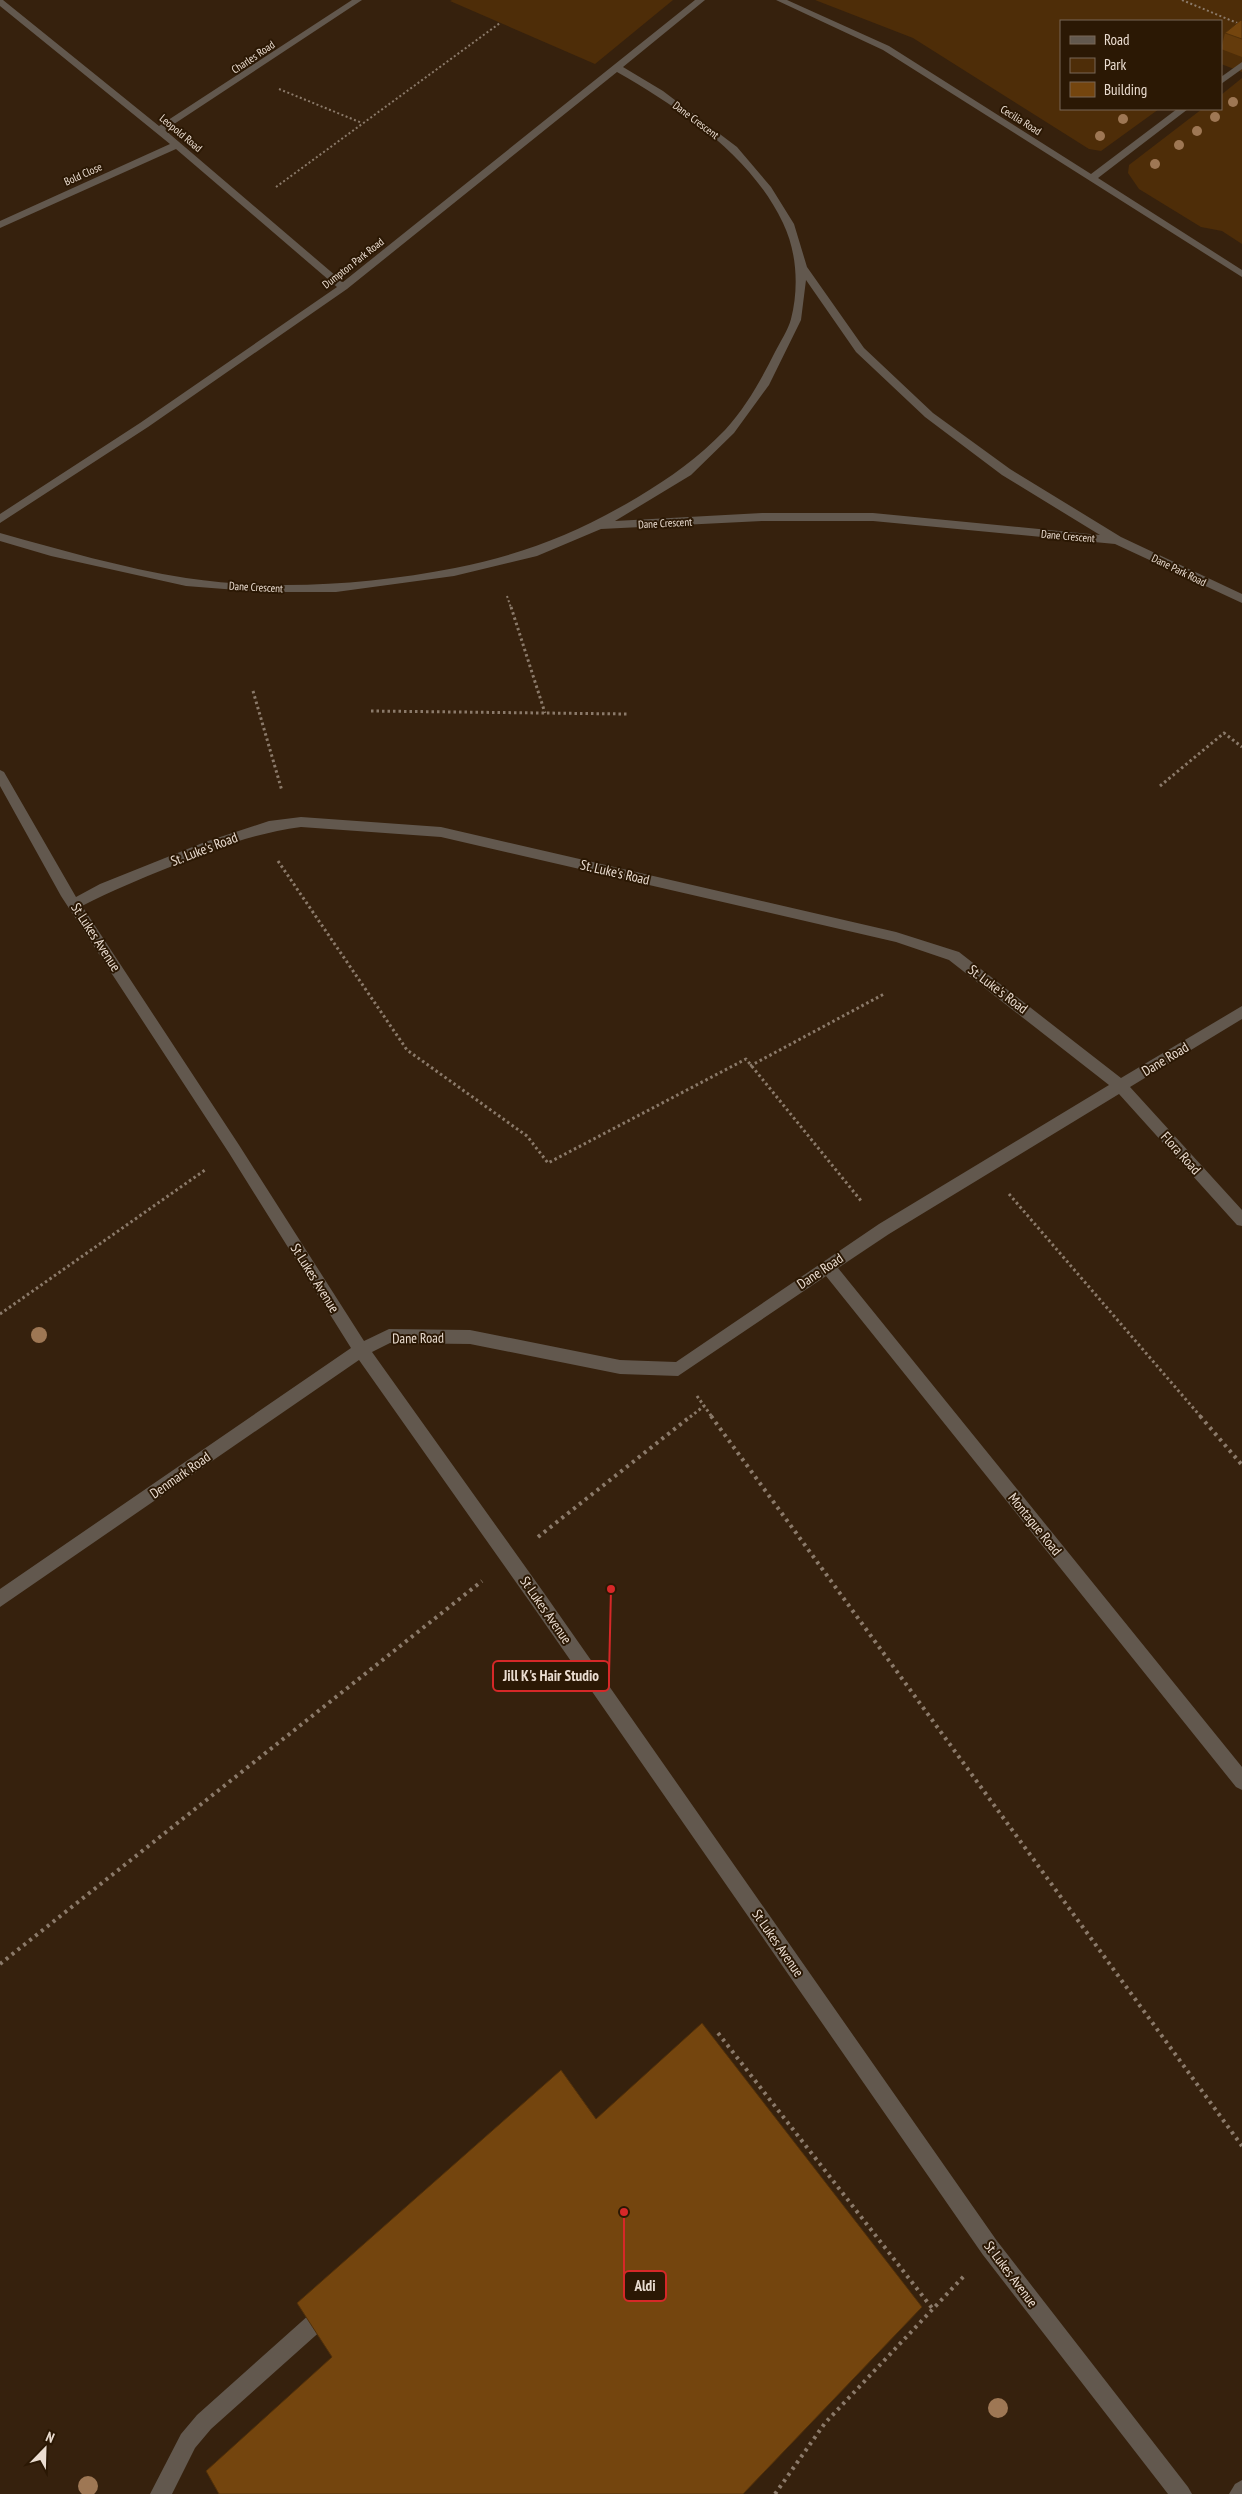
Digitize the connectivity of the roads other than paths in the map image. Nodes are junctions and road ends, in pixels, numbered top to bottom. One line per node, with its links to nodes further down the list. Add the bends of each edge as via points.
1 (358, 0): 9 (street, Charles Road)
2 (701, 0): 6 (street, Dumpton Park Road)
3 (780, 0): 11 (street, Cecilia Road, via 886,48)
4 (0, 2): 9 (street, Leopold Road)
5 (1242, 64): 7 (street)
6 (616, 67): 13 (street, Dane Crescent, via 660,93 734,149 766,186 789,224); 15 (street, Dumpton Park Road)
7 (1222, 79)
8 (1182, 110): 11 (street)
9 (159, 130): 10 (street, Leopold Road)
10 (177, 145): 12 (street, Bold Close); 15 (street, Leopold Road)
11 (1091, 179): 14 (street, Cecilia Road)
12 (0, 225)
13 (802, 267): 17 (street, Dane Crescent, via 796,320 764,385 730,432 687,472); 19 (street, Dane Crescent, via 860,350 929,415 1006,472)
14 (1242, 274)
15 (343, 287): 16 (street, Dumpton Park Road, via 144,425)
16 (0, 519)
17 (599, 525): 18 (street, Dane Crescent, via 534,553 454,572 336,588 264,588 186,582 51,552); 19 (street, Dane Crescent, via 762,517 873,517)
18 (0, 537)
19 (1117, 540): 20 (street, Dane Park Road)
20 (1242, 599)
21 (0, 775): 22 (street, St Lukes Avenue)
22 (74, 904): 24 (street, St. Luke's Road, via 210,845 269,826 301,822 441,832 904,940 954,956); 27 (street, St Lukes Avenue)
23 (1242, 1012): 24 (street, Dane Road)
24 (1120, 1086): 25 (street, Flora Road); 26 (street, Dane Road)
25 (1242, 1220)
26 (827, 1266): 27 (street, Dane Road, via 678,1369 620,1367 470,1338 390,1336); 29 (street, Montague Road)
27 (361, 1350): 28 (street, Denmark Road); 32 (street, St Lukes Avenue, via 990,2248)
28 (0, 1599)
29 (1242, 1781)
30 (317, 2321): 31 (street, via 204,2422 188,2441)
31 (161, 2494)
32 (1181, 2494)

